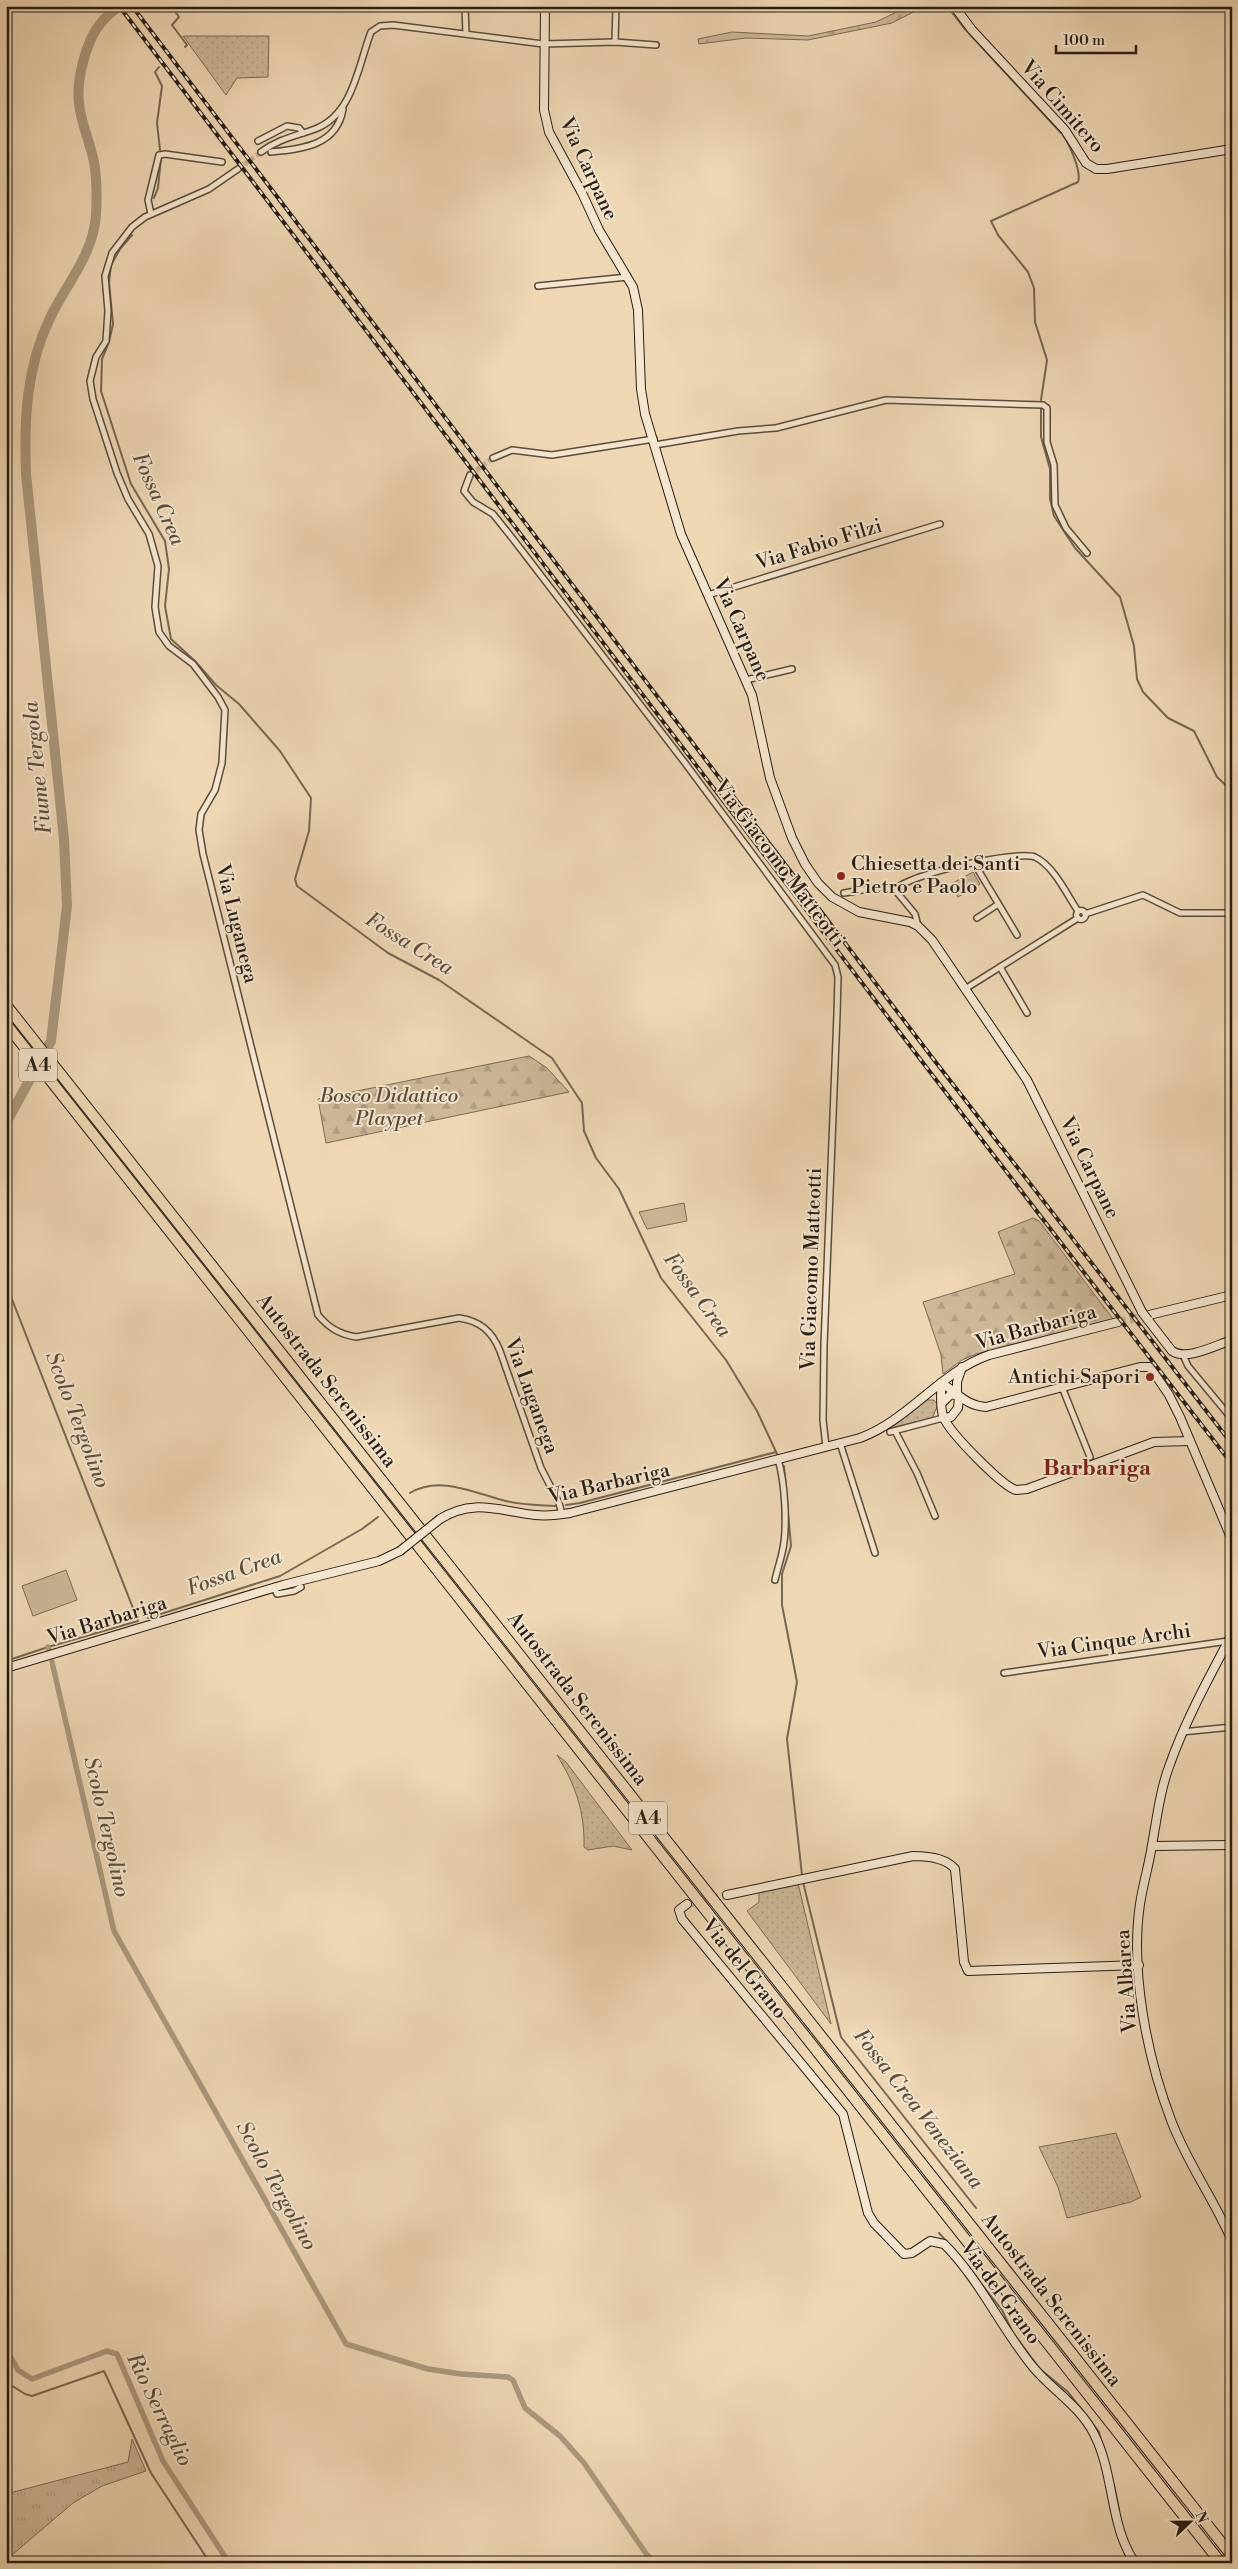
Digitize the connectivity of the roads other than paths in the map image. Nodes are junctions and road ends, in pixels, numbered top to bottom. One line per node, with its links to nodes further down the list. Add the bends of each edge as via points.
1 (465, 6): 5 (street)
2 (545, 6): 7 (street, Via Carpane)
3 (616, 6): 6 (street)
4 (954, 6): 15 (street, Via Cimitero, via 972,30 1060,124 1092,168 1107,169)
5 (466, 34): 7 (street); 9 (street, via 380,26 371,32)
6 (615, 42): 7 (street); 8 (street)
7 (545, 44): 21 (street, Via Carpane, via 544,110 549,132 599,230)
8 (656, 45)
9 (344, 108): 10 (street); 11 (street)
10 (330, 121): 11 (street); 12 (street); 13 (street)
11 (337, 124): 12 (street)
12 (332, 131): 17 (street, via 315,145)
13 (303, 133): 14 (street, via 299,128 288,126); 16 (street, via 276,142)
14 (258, 141)
15 (1232, 149)
16 (261, 152)
17 (271, 152)
18 (222, 162): 20 (street, via 159,155 148,200)
19 (238, 169): 20 (street, Via Luganega, via 209,189)
20 (151, 214): 65 (street, Via Luganega, via 126,234 107,265 104,281 106,341 96,357 90,381 117,473 149,534 158,566 155,607 159,632 169,646 193,664 226,710 222,763 215,790 201,814 203,854 318,1315 329,1328 356,1337 459,1318 484,1326 496,1340)
21 (628, 277): 22 (street); 23 (street, Via Carpane, via 638,310 645,414)
22 (538, 286)
23 (655, 442): 24 (street, via 552,455 512,450); 27 (street, via 776,428 886,400 1043,405 1047,408 1047,442 1054,465 1055,504 1062,523); 28 (street, Via Carpane, via 681,534)
24 (492, 458)
25 (470, 475): 62 (street, Via Giacomo Matteotti, via 464,490 469,499 490,511 513,539 827,952 836,969 838,1014 824,1346 823,1426)
26 (940, 524): 28 (street, Via Fabio Filzi)
27 (1087, 553)
28 (708, 595): 30 (street, Via Carpane)
29 (792, 669): 30 (street)
30 (746, 680): 40 (street, Via Carpane, via 758,713 772,787 796,846 818,883 832,897 858,912 898,918)
31 (974, 863): 32 (street, via 906,881); 34 (street); 35 (street, via 1034,857 1049,869)
32 (895, 890): 33 (street, via 874,888); 40 (street, Via Carpane, via 915,914)
33 (844, 893)
34 (997, 905): 38 (street); 41 (street)
35 (1078, 911): 37 (street); 39 (street)
36 (1232, 913): 37 (street, via 1180,913 1143,895)
37 (1085, 914): 39 (street, via 1082,919)
38 (977, 918)
39 (1078, 918): 42 (street)
40 (918, 926): 43 (street, Via Carpane, via 932,940)
41 (1017, 935)
42 (1000, 967): 43 (street); 45 (street)
43 (965, 989): 48 (street, Via Carpane, via 1037,1098)
44 (9, 1009): 83 (highway, Autostrada Serenissima / A4)
45 (1027, 1013)
46 (8, 1026): 85 (highway, Autostrada Serenissima / A4)
47 (1232, 1295): 48 (street)
48 (1147, 1316): 51 (street, Via Carpane, via 1172,1351)
49 (1118, 1322): 52 (street, Via Barbariga, via 989,1355)
50 (1232, 1340): 51 (street)
51 (1183, 1355): 59 (street, Via Carpane, via 1188,1366)
52 (962, 1367): 53 (street, Via Barbariga); 55 (street, Via Barbariga, via 957,1382)
53 (941, 1383): 55 (street); 56 (street, Via Barbariga); 57 (street)
54 (1062, 1387): 55 (street, via 986,1407 971,1405); 60 (street, via 1146,1365 1169,1395); 63 (street)
55 (958, 1394): 57 (street, via 950,1394); 58 (street, Via Barbariga, via 957,1411)
56 (922, 1398): 57 (street, via 933,1397); 61 (street, Via Barbariga, via 874,1432)
57 (942, 1403): 58 (street)
58 (944, 1418): 60 (street, via 952,1432 1008,1487 1016,1490 1027,1489 1154,1442); 66 (street, via 893,1431)
59 (1232, 1419)
60 (1190, 1441): 67 (street)
61 (840, 1443): 62 (street, Via Barbariga); 68 (street)
62 (826, 1446): 64 (street, Via Barbariga)
63 (1090, 1457)
64 (778, 1459): 65 (street, Via Barbariga); 69 (street, via 784,1536)
65 (562, 1514): 71 (street, Via Barbariga, bridge, via 533,1515 475,1506 457,1510 440,1519 400,1551 379,1561)
66 (935, 1516)
67 (1232, 1540)
68 (875, 1553)
69 (775, 1580)
70 (301, 1587): 71 (street, Via Barbariga, via 277,1594)
71 (274, 1588): 73 (street, Via Barbariga)
72 (1230, 1638): 74 (street, Via Cinque Archi); 76 (street, Via Albarea)
73 (6, 1668)
74 (1004, 1673)
75 (1232, 1728): 76 (street)
76 (1182, 1732): 78 (street, Via Albarea, via 1163,1786)
77 (1232, 1845): 78 (street)
78 (1152, 1846): 81 (street, Via Albarea, via 1140,1905)
79 (727, 1895): 81 (street, Via del Grano, via 913,1856 929,1858 947,1862 955,1869 964,1962 968,1970)
80 (687, 1904): 84 (street, Via del Grano, via 679,1910 682,1919 843,2114 865,2206 874,2223 904,2254 912,2253 930,2241 944,2244 994,2307 1033,2367 1065,2397 1091,2429 1108,2479 1120,2538)
81 (1139, 1965): 82 (street, Via Albarea, via 1148,2043 1164,2100 1189,2164)
82 (1232, 2242)
83 (1232, 2556)
84 (1135, 2563)
85 (1221, 2563)

